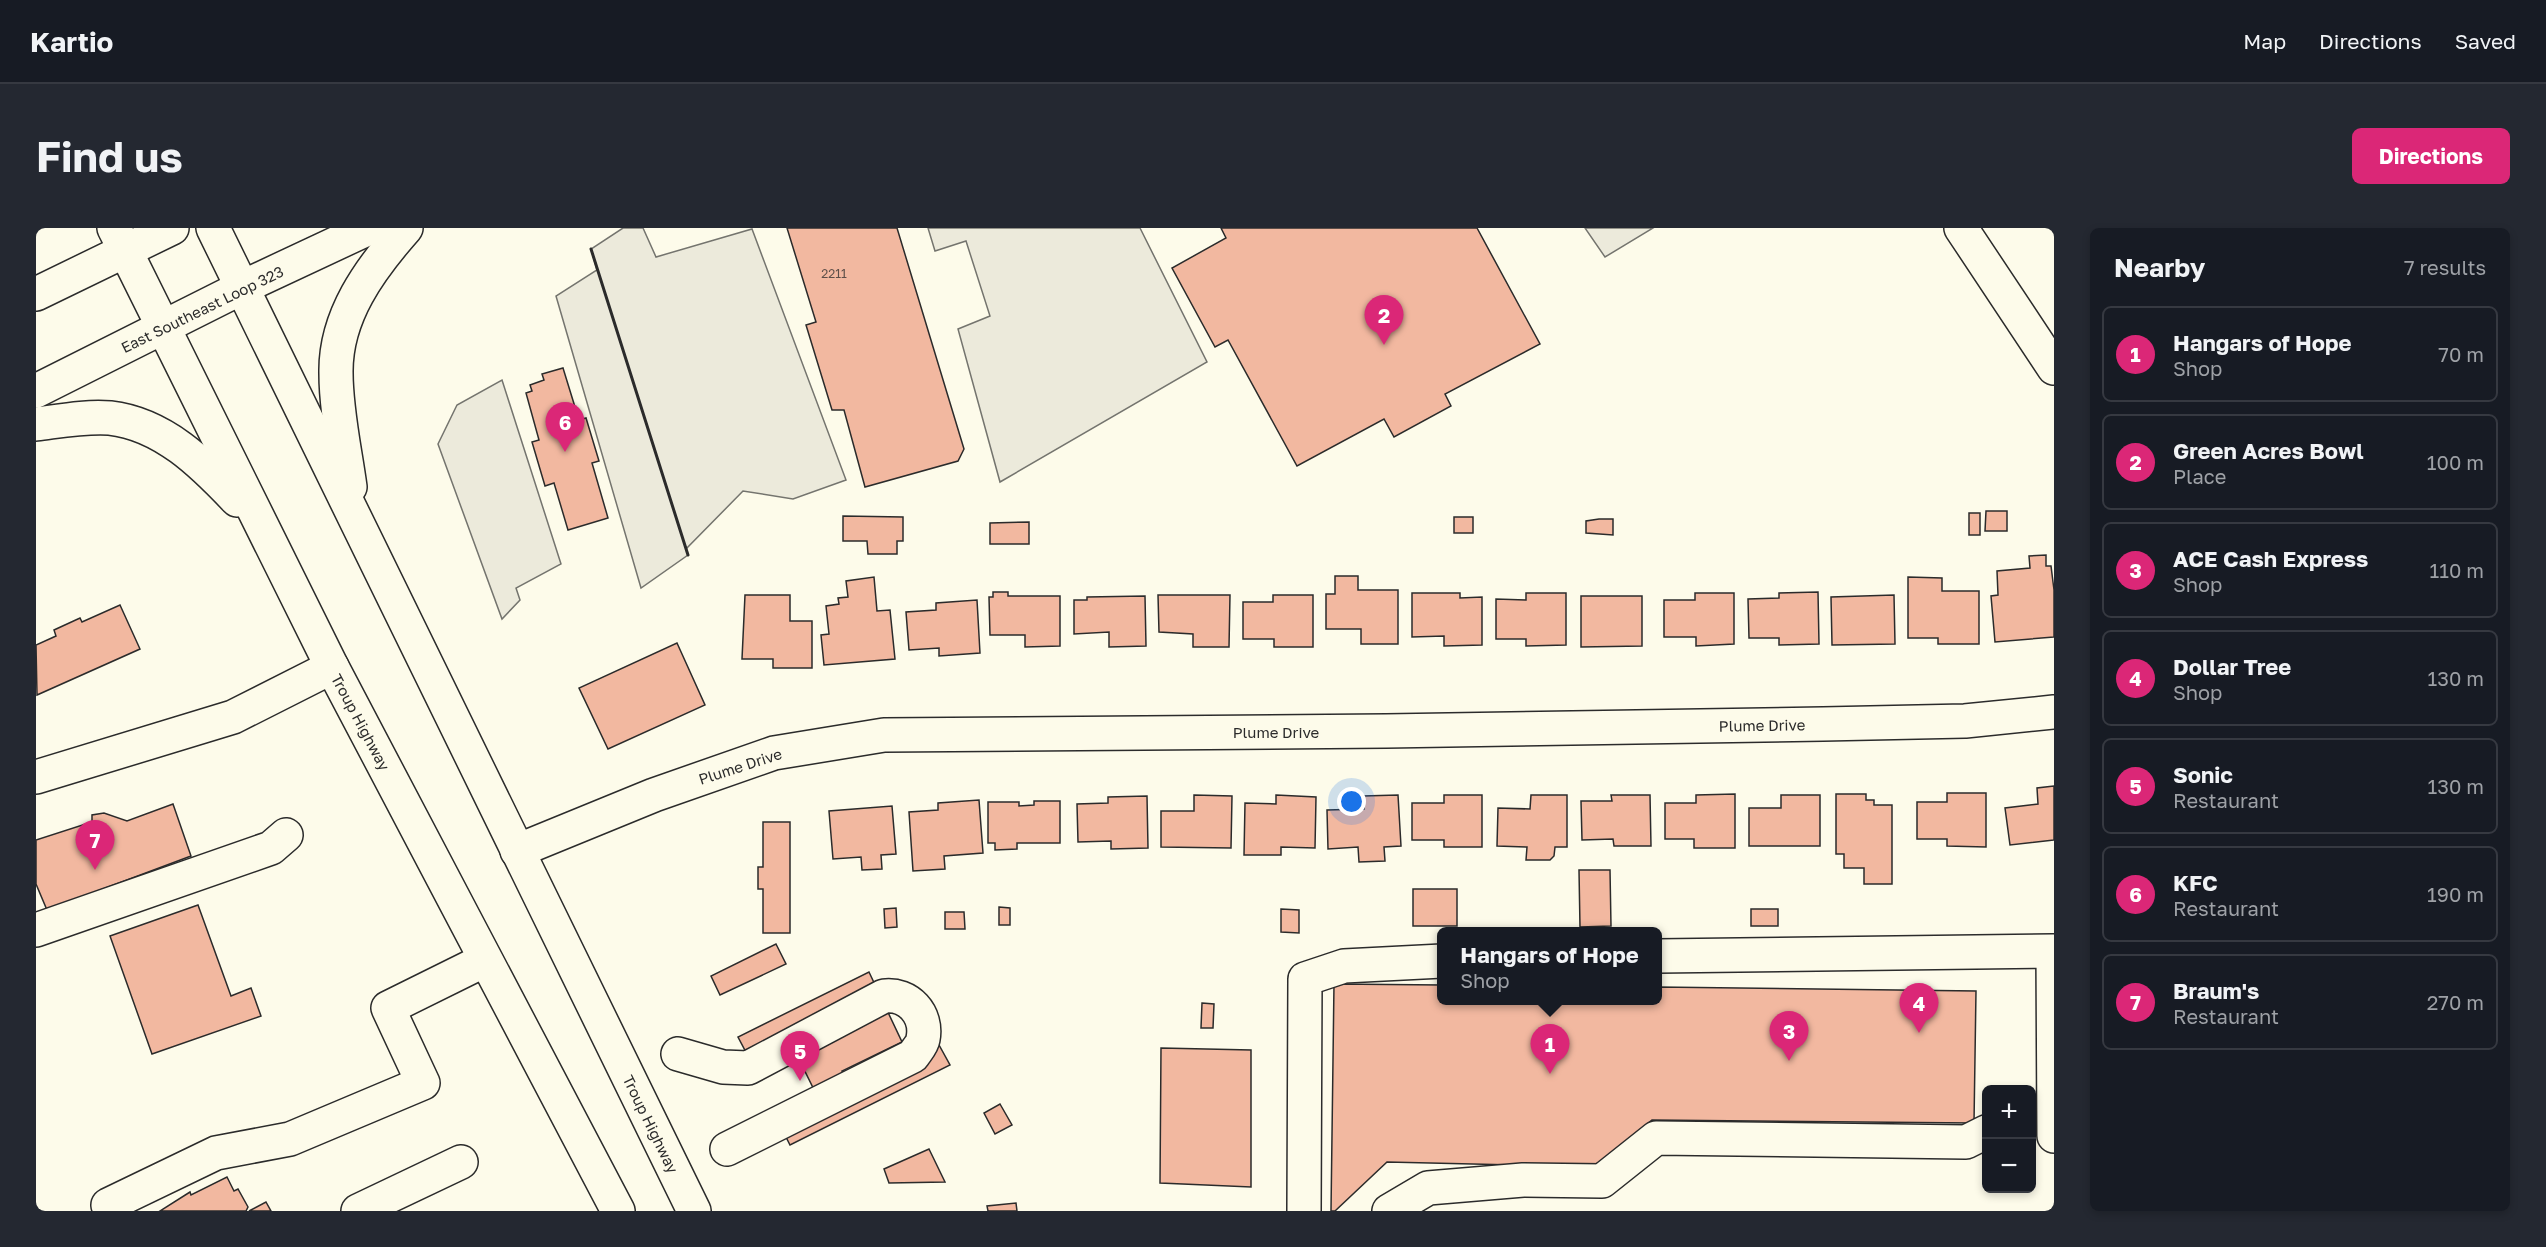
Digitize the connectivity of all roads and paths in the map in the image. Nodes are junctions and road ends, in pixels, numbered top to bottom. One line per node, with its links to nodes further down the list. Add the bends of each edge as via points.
1 (172, 228): 6 (main road)
2 (213, 228): 7 (main road, Troup Highway)
3 (369, 228): 7 (main road, East Southeast Loop 323)
4 (406, 228): 13 (main road, via 356,295 337,351 336,374)
5 (1961, 228): 10 (main road)
6 (120, 239): 8 (main road); 9 (main road, Troup Highway)
7 (243, 287): 9 (main road, East Southeast Loop 323); 13 (main road, Troup Highway)
8 (36, 294)
9 (162, 328): 11 (main road, East Southeast Loop 323); 14 (main road, Troup Highway)
10 (2054, 368)
11 (36, 391)
12 (36, 424): 14 (main road, via 111,418 153,431 210,471)
13 (354, 516): 19 (main road, Troup Highway)
14 (261, 525): 15 (main road, Troup Highway)
15 (332, 667): 17 (main road, via 234,717); 22 (main road, Troup Highway)
16 (2054, 712): 19 (main road, Plume Drive, via 1965,721 1823,724 884,735 774,753 654,795)
17 (36, 777)
18 (286, 835): 20 (main road, via 271,848)
19 (517, 851): 34 (main road, Troup Highway)
20 (36, 930)
21 (1662, 956): 25 (main road, via 2052,951)
22 (485, 960): 31 (main road, via 388,1008 423,1083 290,1138 216,1153); 33 (main road, Troup Highway)
23 (1437, 961): 35 (main road, via 1344,966 1305,979)
24 (678, 1054): 29 (main road, via 723,1067 748,1068 884,996 897,995 912,1003 923,1021 923,1041 913,1056)
25 (2053, 1125): 26 (main road); 28 (main road)
26 (2036, 1126)
27 (1982, 1134): 36 (main road, via 1966,1142 1656,1138 1602,1181 1523,1180 1428,1188)
28 (2054, 1136)
29 (727, 1149)
30 (461, 1162): 32 (main road)
31 (109, 1208)
32 (358, 1211)
33 (618, 1211)
34 (694, 1211)
35 (1304, 1211)
36 (1389, 1211)

